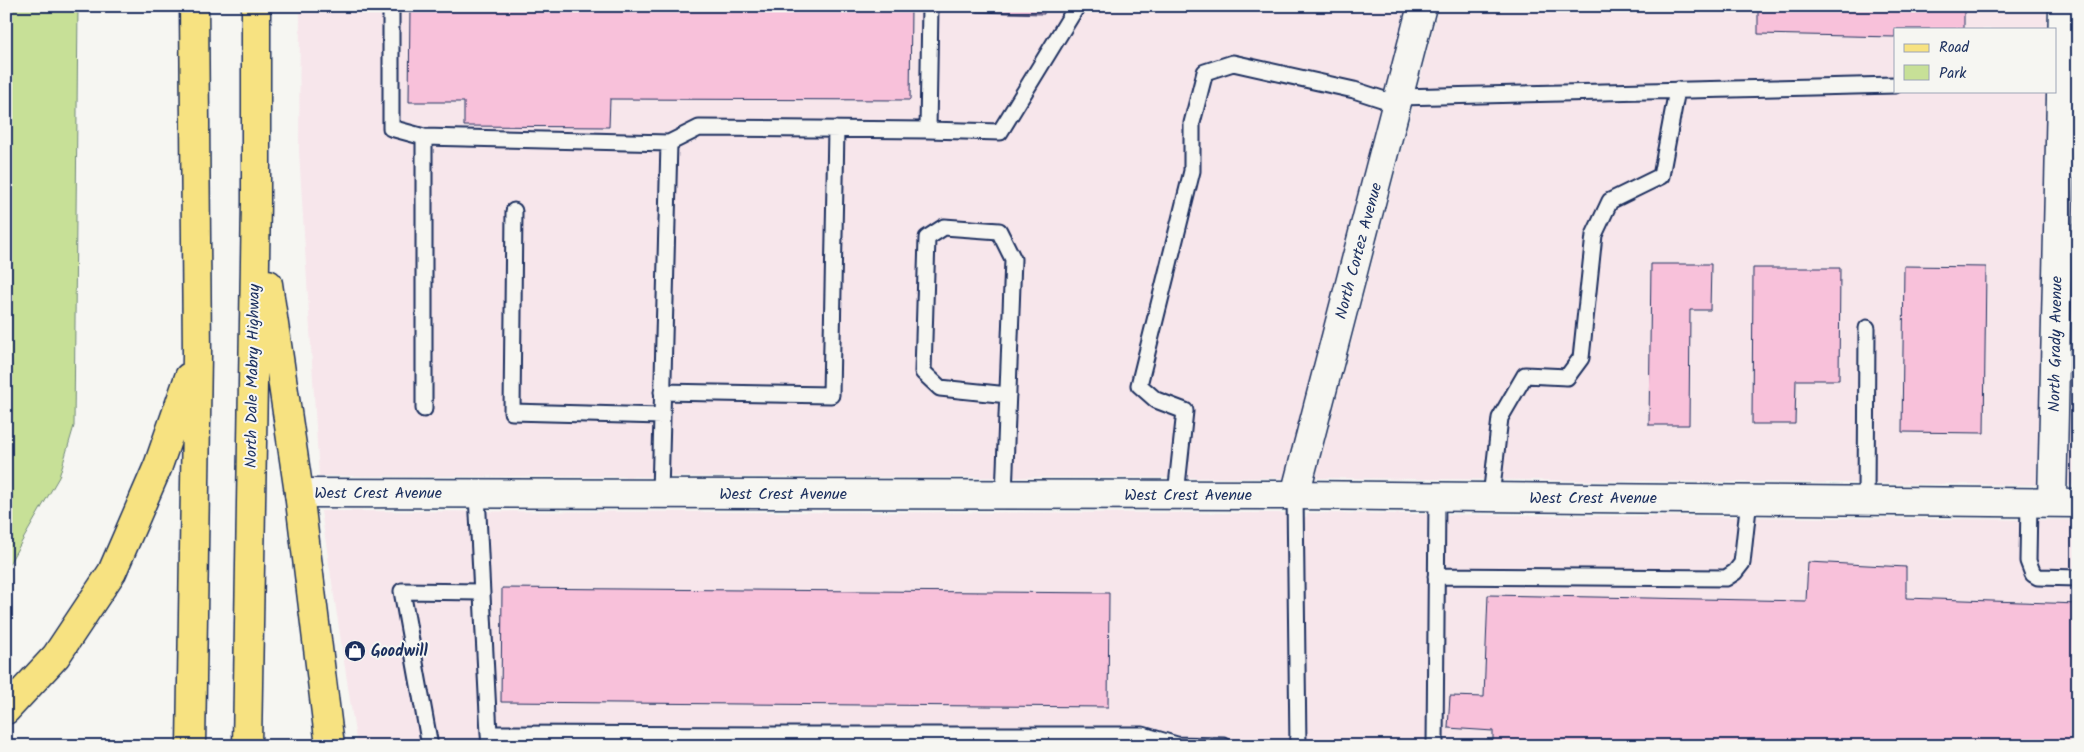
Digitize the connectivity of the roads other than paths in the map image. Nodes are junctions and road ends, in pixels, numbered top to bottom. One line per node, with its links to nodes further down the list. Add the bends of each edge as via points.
1 (194, 6): 19 (main road)
2 (256, 6): 16 (main road, North Dale Mabry Highway)
3 (391, 6): 14 (lane, via 391,128)
4 (930, 6): 13 (lane)
5 (1077, 6): 13 (lane, via 1000,132)
6 (1422, 6): 11 (street, North Cortez Avenue)
7 (2063, 6): 8 (street, North Grady Avenue)
8 (2058, 81): 34 (street, North Grady Avenue)
9 (1894, 85): 10 (lane)
10 (1677, 90): 11 (lane); 31 (lane, via 1661,176 1610,201 1594,235 1581,358 1567,376 1525,375 1500,418)
11 (1398, 100): 28 (lane, via 1234,63 1205,72 1192,123 1192,171 1139,385 1156,400 1186,411); 29 (street, North Cortez Avenue)
12 (836, 130): 13 (lane); 15 (lane, via 699,128); 20 (lane, via 831,394)
13 (928, 130)
14 (424, 138): 15 (lane); 22 (lane)
15 (669, 142): 20 (lane)
16 (256, 201): 24 (main road); 44 (main road, North Dale Mabry Highway)
17 (514, 211): 23 (lane, via 512,412)
18 (1867, 328): 33 (lane)
19 (197, 354): 38 (main road, via 158,466 112,572 56,656); 43 (main road)
20 (662, 392): 23 (lane)
21 (1008, 394): 21 (lane, via 1013,259 999,231 944,227 927,238 924,372 940,388); 27 (lane)
22 (424, 409)
23 (662, 416): 26 (lane)
24 (299, 493): 25 (street, West Crest Avenue); 45 (main road)
25 (477, 494): 26 (street, West Crest Avenue); 37 (lane)
26 (660, 494): 27 (street, West Crest Avenue)
27 (1004, 495): 28 (street, West Crest Avenue)
28 (1176, 495): 29 (street, West Crest Avenue)
29 (1295, 495): 30 (street, West Crest Avenue); 48 (lane)
30 (1437, 497): 31 (street, West Crest Avenue); 35 (lane)
31 (1491, 497): 32 (street, West Crest Avenue)
32 (1749, 499): 33 (street, West Crest Avenue); 35 (lane, via 1742,563 1726,578)
33 (1866, 500): 34 (street, West Crest Avenue)
34 (2053, 502): 36 (lane, via 2028,561 2033,574 2038,577)
35 (1436, 576): 49 (lane)
36 (2078, 578)
37 (482, 592): 39 (lane); 46 (lane, via 402,592)
38 (6, 710)
39 (490, 740): 41 (lane)
40 (1012, 740): 42 (lane); 47 (lane, via 1143,735 1177,745)
41 (790, 741): 42 (lane)
42 (876, 741)
43 (191, 746)
44 (247, 746)
45 (330, 746)
46 (430, 746)
47 (1224, 746)
48 (1298, 746)
49 (1435, 746)

